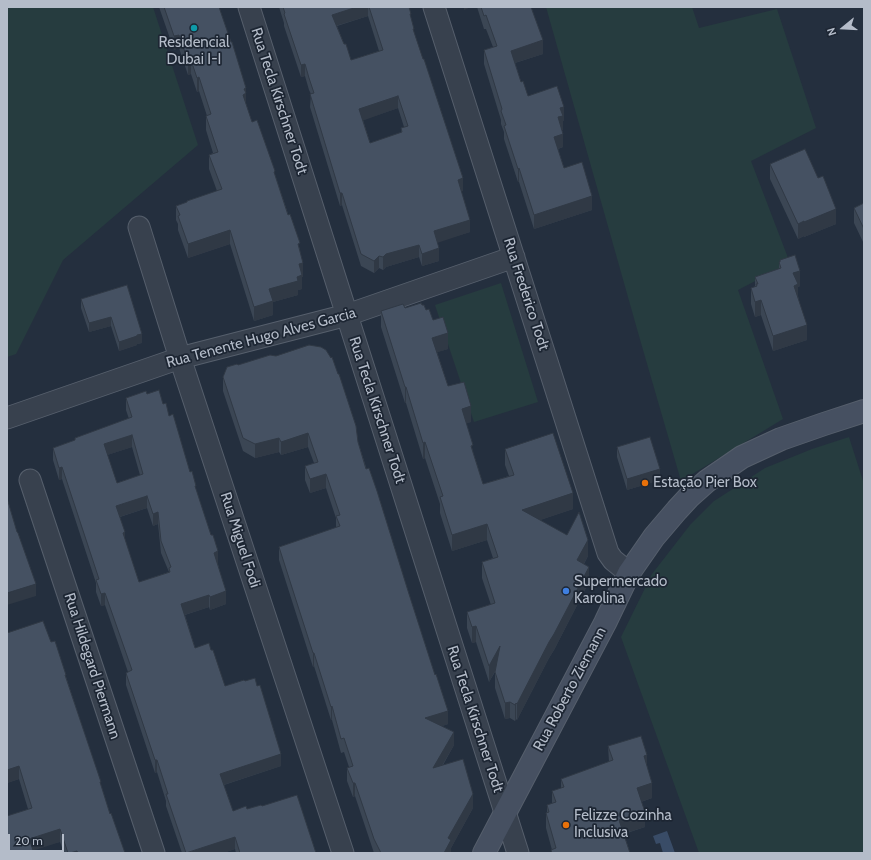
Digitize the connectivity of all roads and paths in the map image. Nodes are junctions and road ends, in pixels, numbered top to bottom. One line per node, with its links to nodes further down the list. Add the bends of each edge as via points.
1 (249, 7): 5 (street, Rua Tecla Kirschner Todt)
2 (434, 7): 4 (street, Rua Frederico Todt)
3 (139, 227): 6 (street, Rua Miguel Fodi)
4 (514, 257): 5 (street, Rua Tenente Hugo Alves Garcia); 10 (street, Rua Frederico Todt, via 608,553)
5 (347, 315): 6 (street, Rua Tenente Hugo Alves Garcia); 11 (street, Rua Tecla Kirschner Todt)
6 (180, 358): 8 (street, Rua Tenente Hugo Alves Garcia); 13 (street, Rua Miguel Fodi)
7 (864, 411): 10 (main road, Rua Roberto Ziemann, via 781,440 742,457 707,481 654,536)
8 (7, 418)
9 (30, 480): 12 (street, Rua Hildegard Piermann)
10 (629, 573): 11 (main road, Rua Roberto Ziemann)
11 (505, 813): 14 (main road, Rua Roberto Ziemann); 15 (street, Rua Tecla Kirschner Todt)
12 (154, 853)
13 (343, 853)
14 (484, 853)
15 (518, 853)

